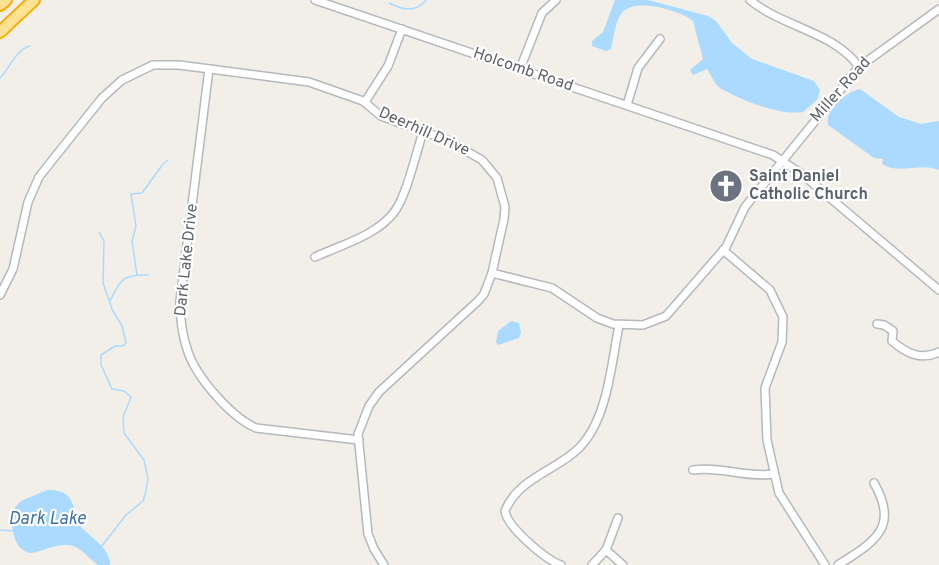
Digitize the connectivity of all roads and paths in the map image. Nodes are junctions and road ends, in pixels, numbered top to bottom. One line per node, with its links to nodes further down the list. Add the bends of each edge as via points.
1 (6, 0): 6 (highway)
2 (34, 0): 9 (highway)
3 (315, 0): 8 (street, Holcomb Road)
4 (556, 0): 13 (street, via 542,13)
5 (752, 0): 11 (street, via 769,13 840,48)
6 (0, 5)
7 (939, 9): 11 (street, Miller Road)
8 (402, 29): 13 (street, Holcomb Road); 14 (street, via 388,66)
9 (0, 32)
10 (660, 39): 15 (street, via 638,68)
11 (859, 67): 17 (street, Miller Road)
12 (209, 69): 14 (street, Deerhill Drive, via 300,80); 22 (street, Deerhill Drive, via 164,64 143,68 102,98 39,177 25,211 13,269); 26 (street, Dark Lake Drive, via 180,301 180,323 188,353 232,413 249,425)
13 (520, 69): 15 (street, Holcomb Road)
14 (365, 102): 16 (street, Deerhill Drive, via 381,116)
15 (627, 105): 17 (street, Holcomb Road)
16 (423, 132): 19 (street, via 399,202 388,218); 20 (street, Deerhill Drive, via 468,150 488,164 497,178 505,207)
17 (782, 160): 18 (street, Miller Road, via 745,207); 21 (street, Holcomb Road)
18 (723, 250): 24 (street, Miller Road, via 666,316 643,325); 28 (street, via 770,290 783,316 782,342 764,397)
19 (315, 257)
20 (492, 273): 24 (street, via 552,288 597,318); 26 (street, Deerhill Drive, via 478,301 379,392 363,420)
21 (939, 290)
22 (0, 295)
23 (877, 324): 25 (street, via 893,331 892,341 915,356)
24 (620, 326): 33 (street, via 605,394 588,437 568,457 529,482 506,511 512,527 547,559)
25 (939, 352)
26 (359, 440): 32 (street, Deerhill Drive, via 368,534)
27 (693, 470): 28 (street)
28 (774, 474): 36 (street, via 784,502)
29 (874, 483): 37 (street, via 886,512 881,531 870,544)
30 (618, 518): 31 (street)
31 (606, 550): 34 (street); 35 (street)
32 (384, 565)
33 (561, 565)
34 (592, 565)
35 (623, 565)
36 (825, 565)
37 (838, 565)

